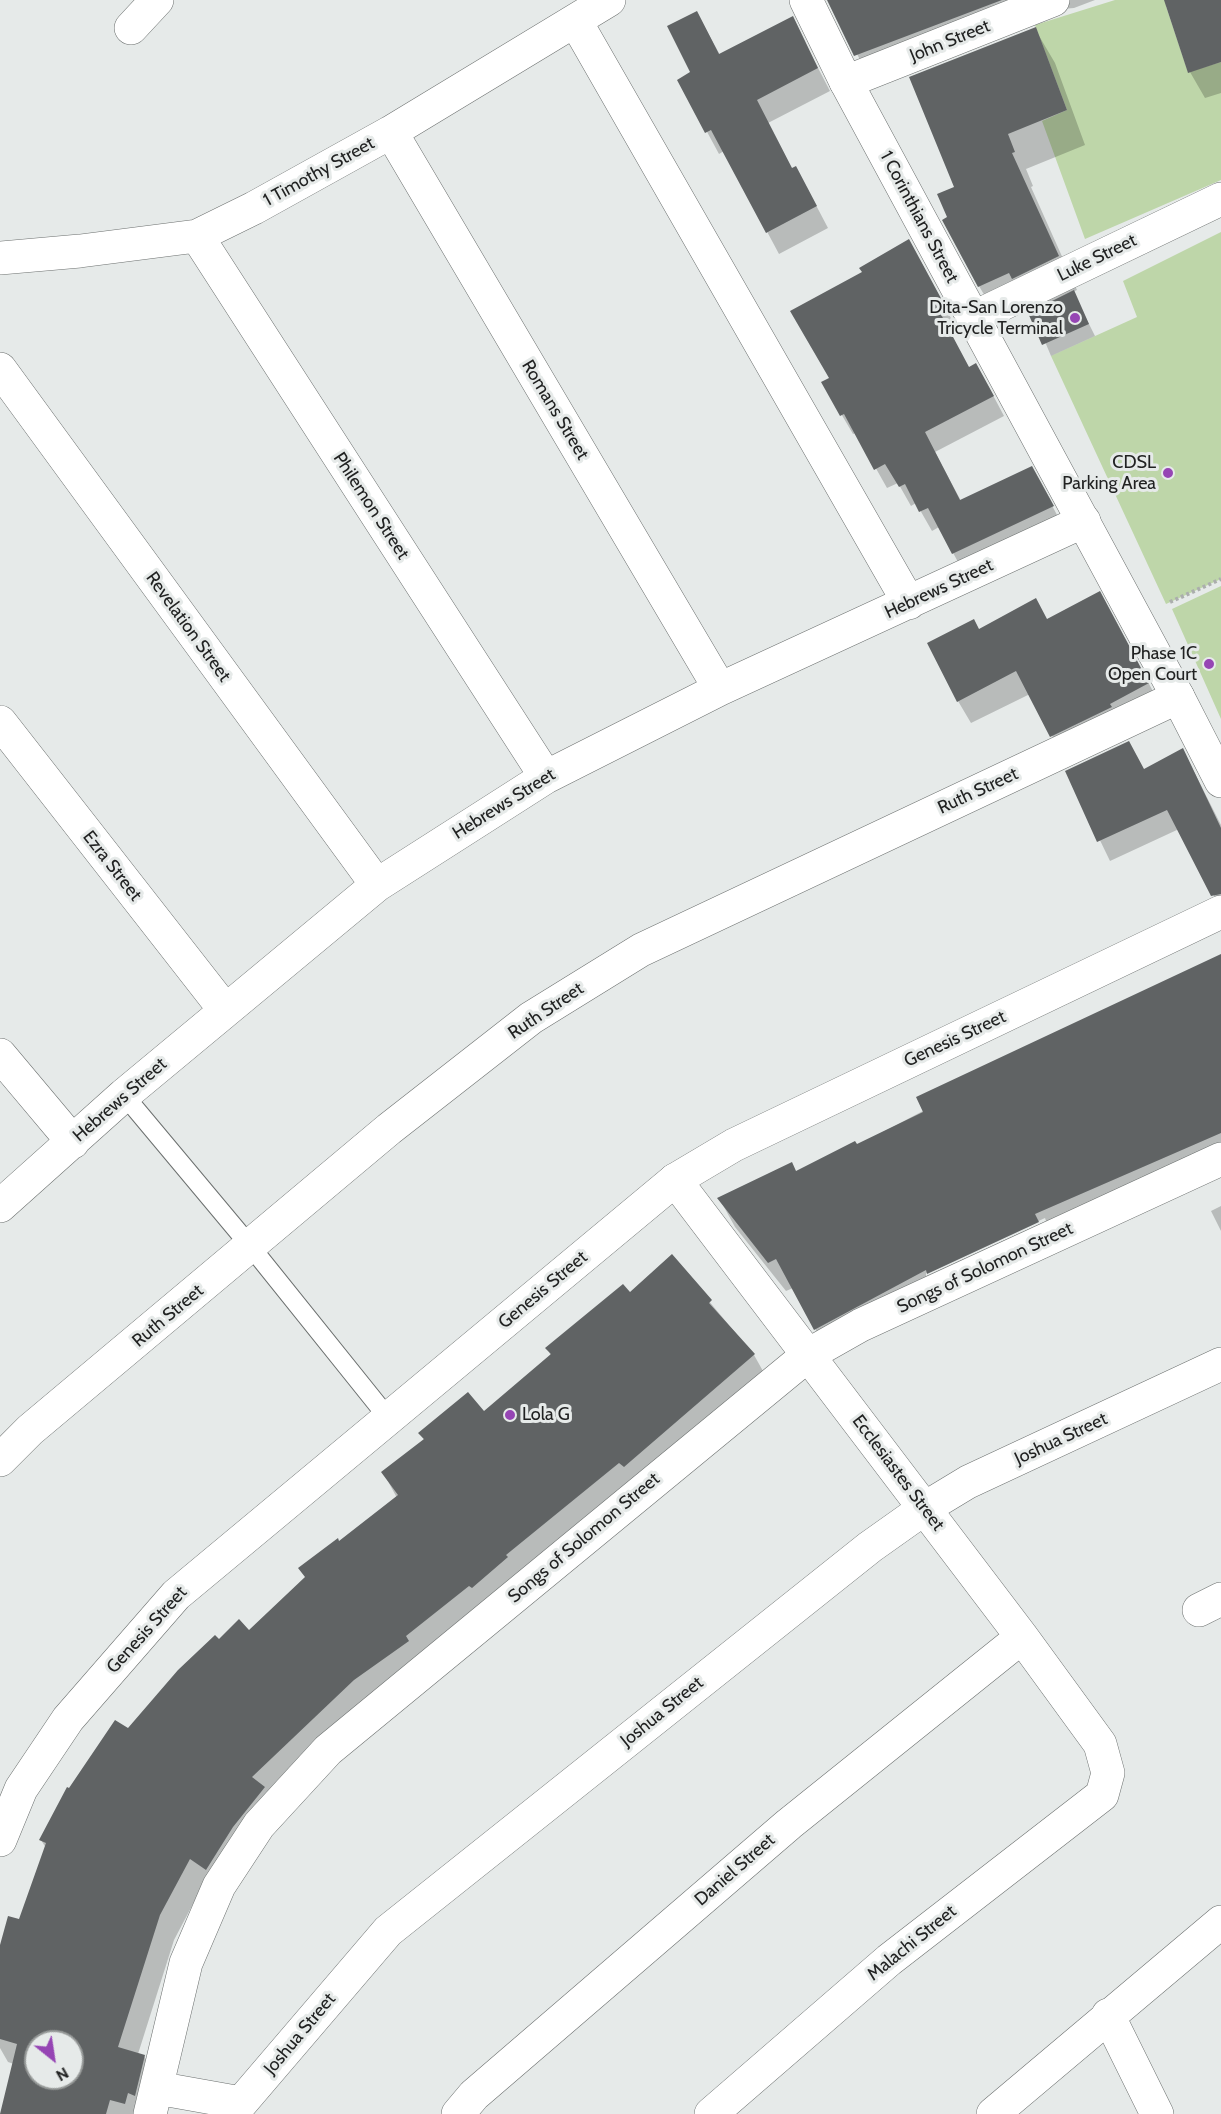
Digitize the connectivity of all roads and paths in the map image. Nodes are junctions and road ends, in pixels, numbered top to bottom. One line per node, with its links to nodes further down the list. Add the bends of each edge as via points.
1 (157, 0): 6 (street)
2 (609, 0): 5 (street, 1 Timothy Street)
3 (806, 0): 7 (street, 1 Corinthians Street)
4 (1053, 0): 7 (street, John Street)
5 (576, 22): 8 (street, 1 Timothy Street); 16 (street)
6 (131, 28)
7 (846, 82): 12 (street, 1 Corinthians Street)
8 (391, 132): 10 (street, 1 Timothy Street); 18 (street, Romans Street)
9 (1221, 199): 12 (street, Luke Street)
10 (197, 236): 11 (street, 1 Timothy Street); 21 (street, Philemon Street)
11 (0, 258)
12 (973, 318): 14 (street, 1 Corinthians Street)
13 (0, 369): 23 (street, Revelation Street)
14 (1084, 521): 16 (street, Hebrews Street); 19 (street, 1 Corinthians Street)
15 (1221, 579): 17 (path)
16 (909, 603): 18 (street, Hebrews Street)
17 (1166, 604)
18 (720, 689): 21 (street, Hebrews Street)
19 (1178, 697): 22 (street, 1 Corinthians Street); 32 (street, Ruth Street, via 641,950 531,1018 389,1129)
20 (0, 722): 25 (street, Ezra Street)
21 (546, 777): 23 (street, Hebrews Street)
22 (1221, 781)
23 (377, 885): 25 (street, Hebrews Street)
24 (1221, 912): 30 (street, Genesis Street, via 734,1145)
25 (225, 1010): 27 (street, Hebrews Street)
26 (0, 1055): 28 (street)
27 (124, 1095): 28 (street, Hebrews Street); 32 (lane)
28 (73, 1142): 31 (street, Hebrews Street)
29 (1221, 1159): 33 (street, Songs of Solomon Street, via 861,1325)
30 (675, 1180): 33 (street, Ecclesiastes Street); 35 (street, Genesis Street)
31 (0, 1206)
32 (251, 1247): 35 (lane); 36 (street, Ruth Street, via 30,1430)
33 (808, 1354): 37 (street, Ecclesiastes Street); 43 (street, Songs of Solomon Street, via 328,1750 259,1825 219,1886 186,1963)
34 (1221, 1364): 37 (street, Joshua Street, via 968,1482)
35 (389, 1419): 40 (street, Genesis Street, via 176,1595 68,1719 21,1789)
36 (0, 1460)
37 (925, 1508): 38 (street, Ecclesiastes Street); 43 (street, Joshua Street, via 870,1547 388,1931 241,2103)
38 (1022, 1637): 39 (street, Ecclesiastes Street, via 1100,1744); 44 (street, Daniel Street, via 789,1824 474,2095)
39 (1108, 1773): 45 (street, Malachi Street, via 1102,1795 889,1960)
40 (0, 1840)
41 (1221, 1922): 42 (street)
42 (1108, 2015): 46 (street); 47 (street)
43 (153, 2101)
44 (458, 2114)
45 (711, 2114)
46 (993, 2114)
47 (1157, 2114)

